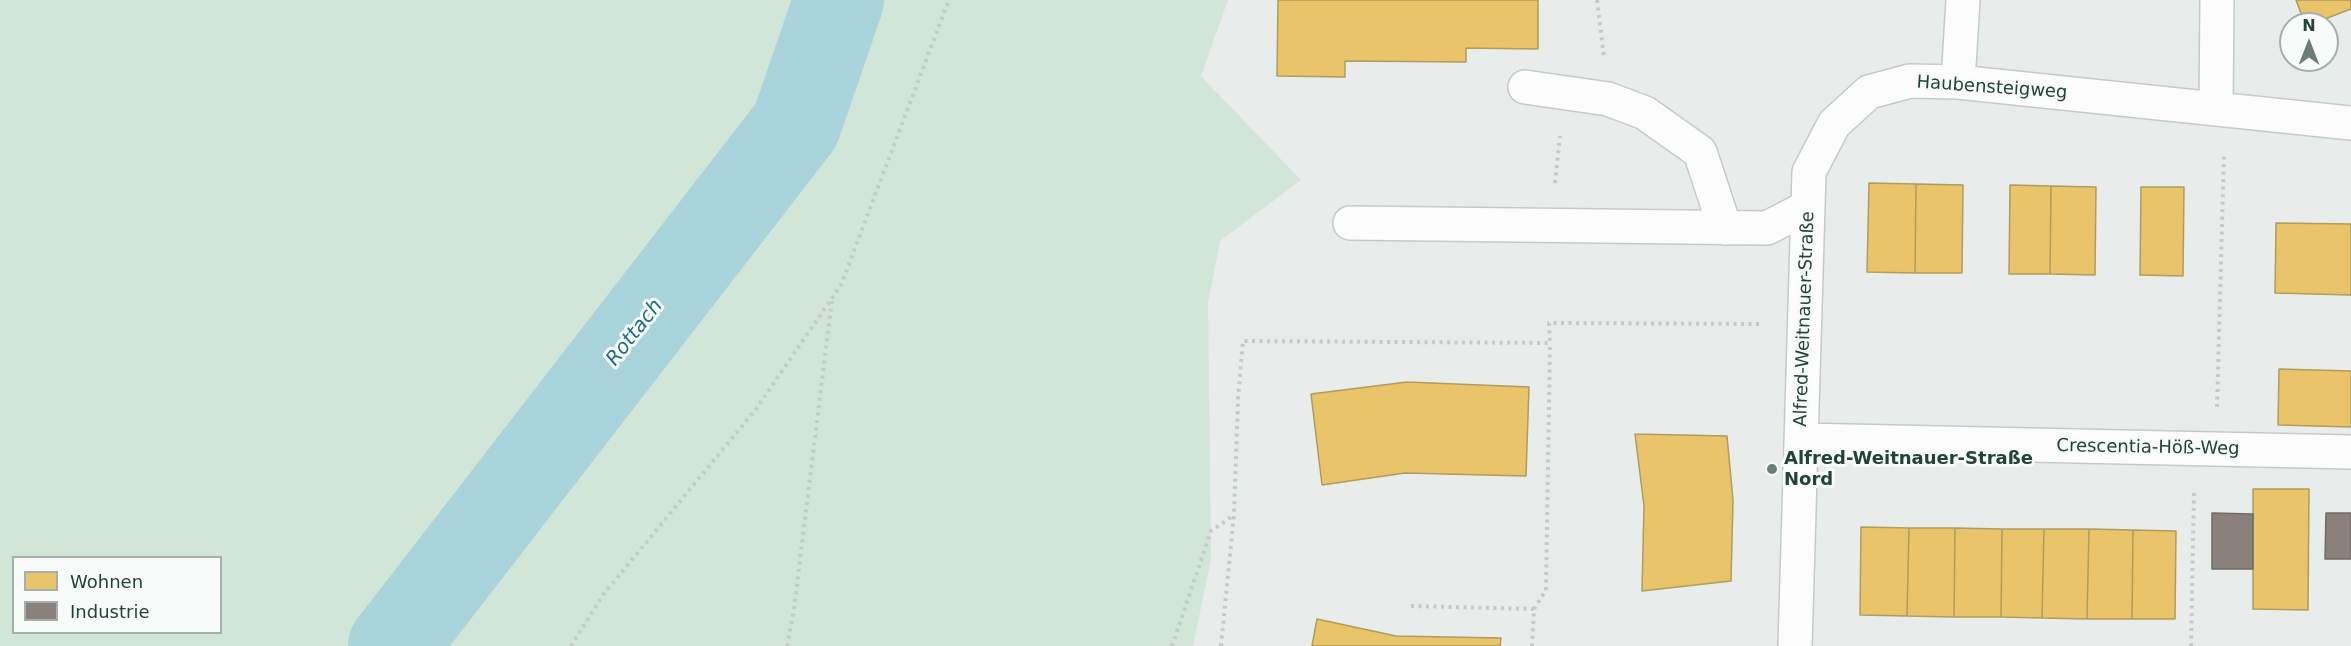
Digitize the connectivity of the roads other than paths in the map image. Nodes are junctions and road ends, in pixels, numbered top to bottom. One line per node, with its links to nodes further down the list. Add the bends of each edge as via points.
1 (1963, 0): 3 (street)
2 (2217, 0): 5 (street)
3 (1958, 82): 5 (street, Haubensteigweg); 7 (street, Haubensteigweg, via 1910,81 1869,92 1834,124)
4 (1525, 87): 10 (street, via 1608,99 1645,113 1700,153)
5 (2221, 109): 6 (street, Haubensteigweg)
6 (2351, 123)
7 (1809, 172): 8 (street, Alfred-Weitnauer-Straße)
8 (1808, 207): 10 (street, via 1767,228); 11 (street, Alfred-Weitnauer-Straße)
9 (1350, 222): 10 (street)
10 (1725, 228)
11 (1802, 440): 12 (street, Crescentia-Höß-Weg); 13 (street, Alfred-Weitnauer-Straße)
12 (2351, 452)
13 (1795, 646)

